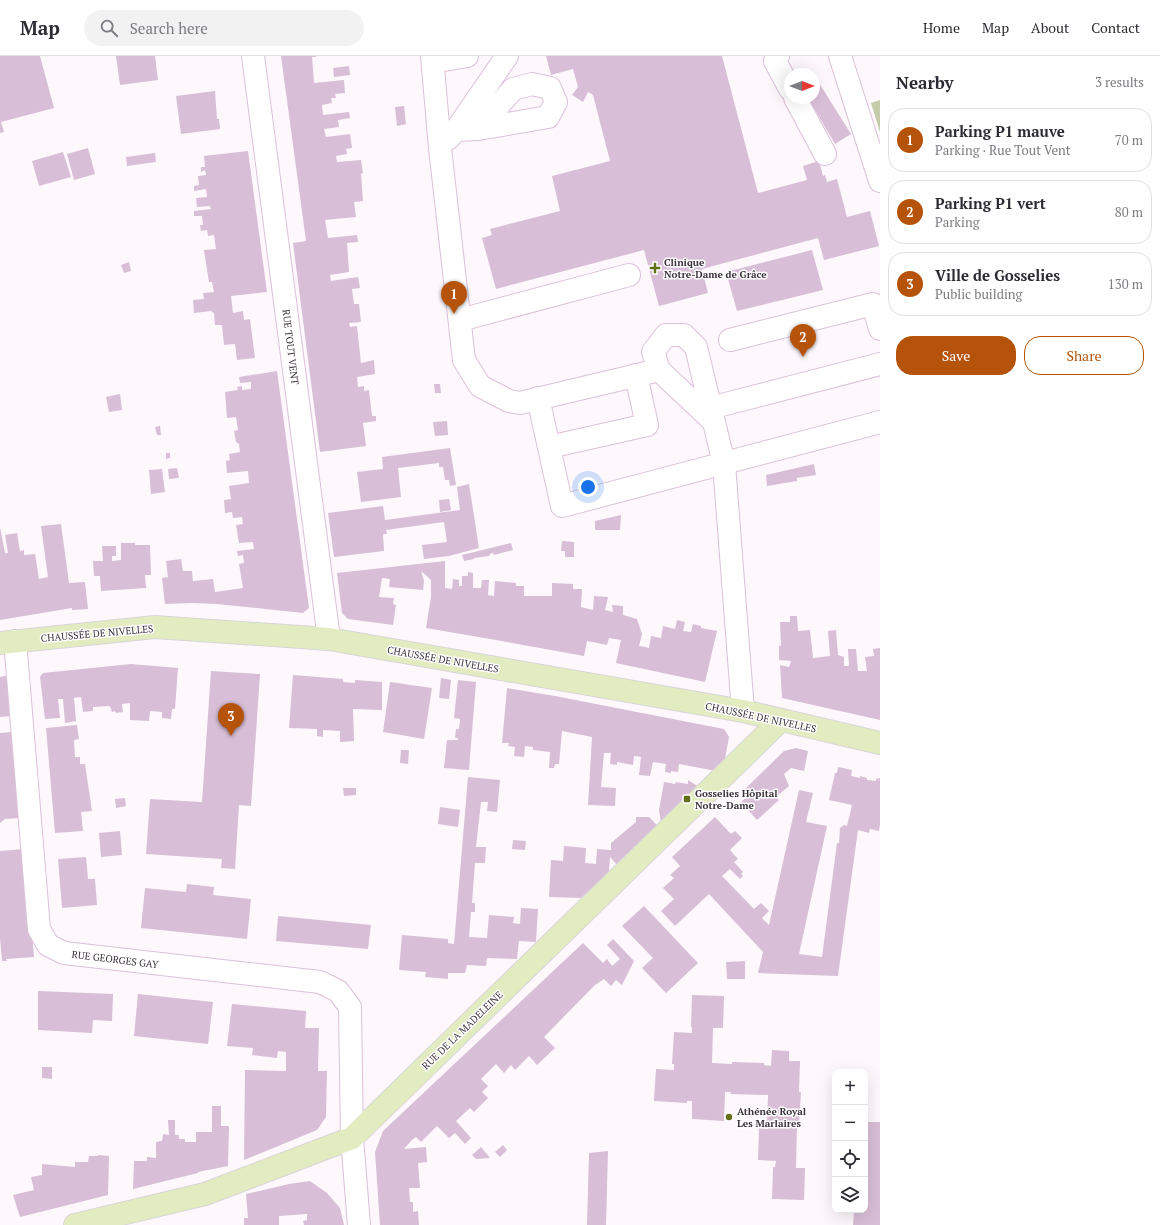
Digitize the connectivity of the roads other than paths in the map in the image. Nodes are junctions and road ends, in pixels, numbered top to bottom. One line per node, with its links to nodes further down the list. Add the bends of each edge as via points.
1 (253, 56): 26 (street, RUE TOUT VENT)
2 (467, 56): 6 (street)
3 (507, 56): 10 (street)
4 (778, 56): 7 (street, via 775,61)
5 (840, 56): 13 (street)
6 (433, 59): 11 (street)
7 (784, 78)
8 (798, 104): 12 (street)
9 (478, 129): 10 (street)
10 (456, 130): 11 (street)
11 (440, 148): 15 (street)
12 (825, 154)
13 (880, 181)
14 (629, 275): 15 (street)
15 (460, 320): 21 (street, via 464,360 480,386 509,401 520,403)
16 (880, 329): 17 (street, via 873,304)
17 (730, 340)
18 (880, 364): 22 (street)
19 (659, 370): 20 (street); 22 (street); 22 (street, via 653,352 666,335 684,335 696,347)
20 (636, 375): 21 (street); 24 (street, via 647,425)
21 (538, 398): 24 (street)
22 (712, 415): 25 (street)
23 (880, 422): 25 (street)
24 (549, 447): 25 (street, via 562,506)
25 (724, 464): 28 (street)
26 (329, 639): 27 (main road, CHAUSSÉE DE NIVELLES, via 155,627); 28 (main road, CHAUSSÉE DE NIVELLES)
27 (7, 642): 31 (street, RUE GEORGES GAY, via 39,929 48,945 64,953 320,982 338,991 350,1007)
28 (743, 711): 29 (main road, CHAUSSÉE DE NIVELLES)
29 (781, 720): 30 (main road, CHAUSSÉE DE NIVELLES); 31 (main road, RUE DE LA MADELEINE)
30 (880, 743)
31 (352, 1138): 32 (main road, RUE DE LA MADELEINE, via 205,1194); 33 (street, RUE GEORGES GAY)
32 (74, 1225)
33 (359, 1225)

